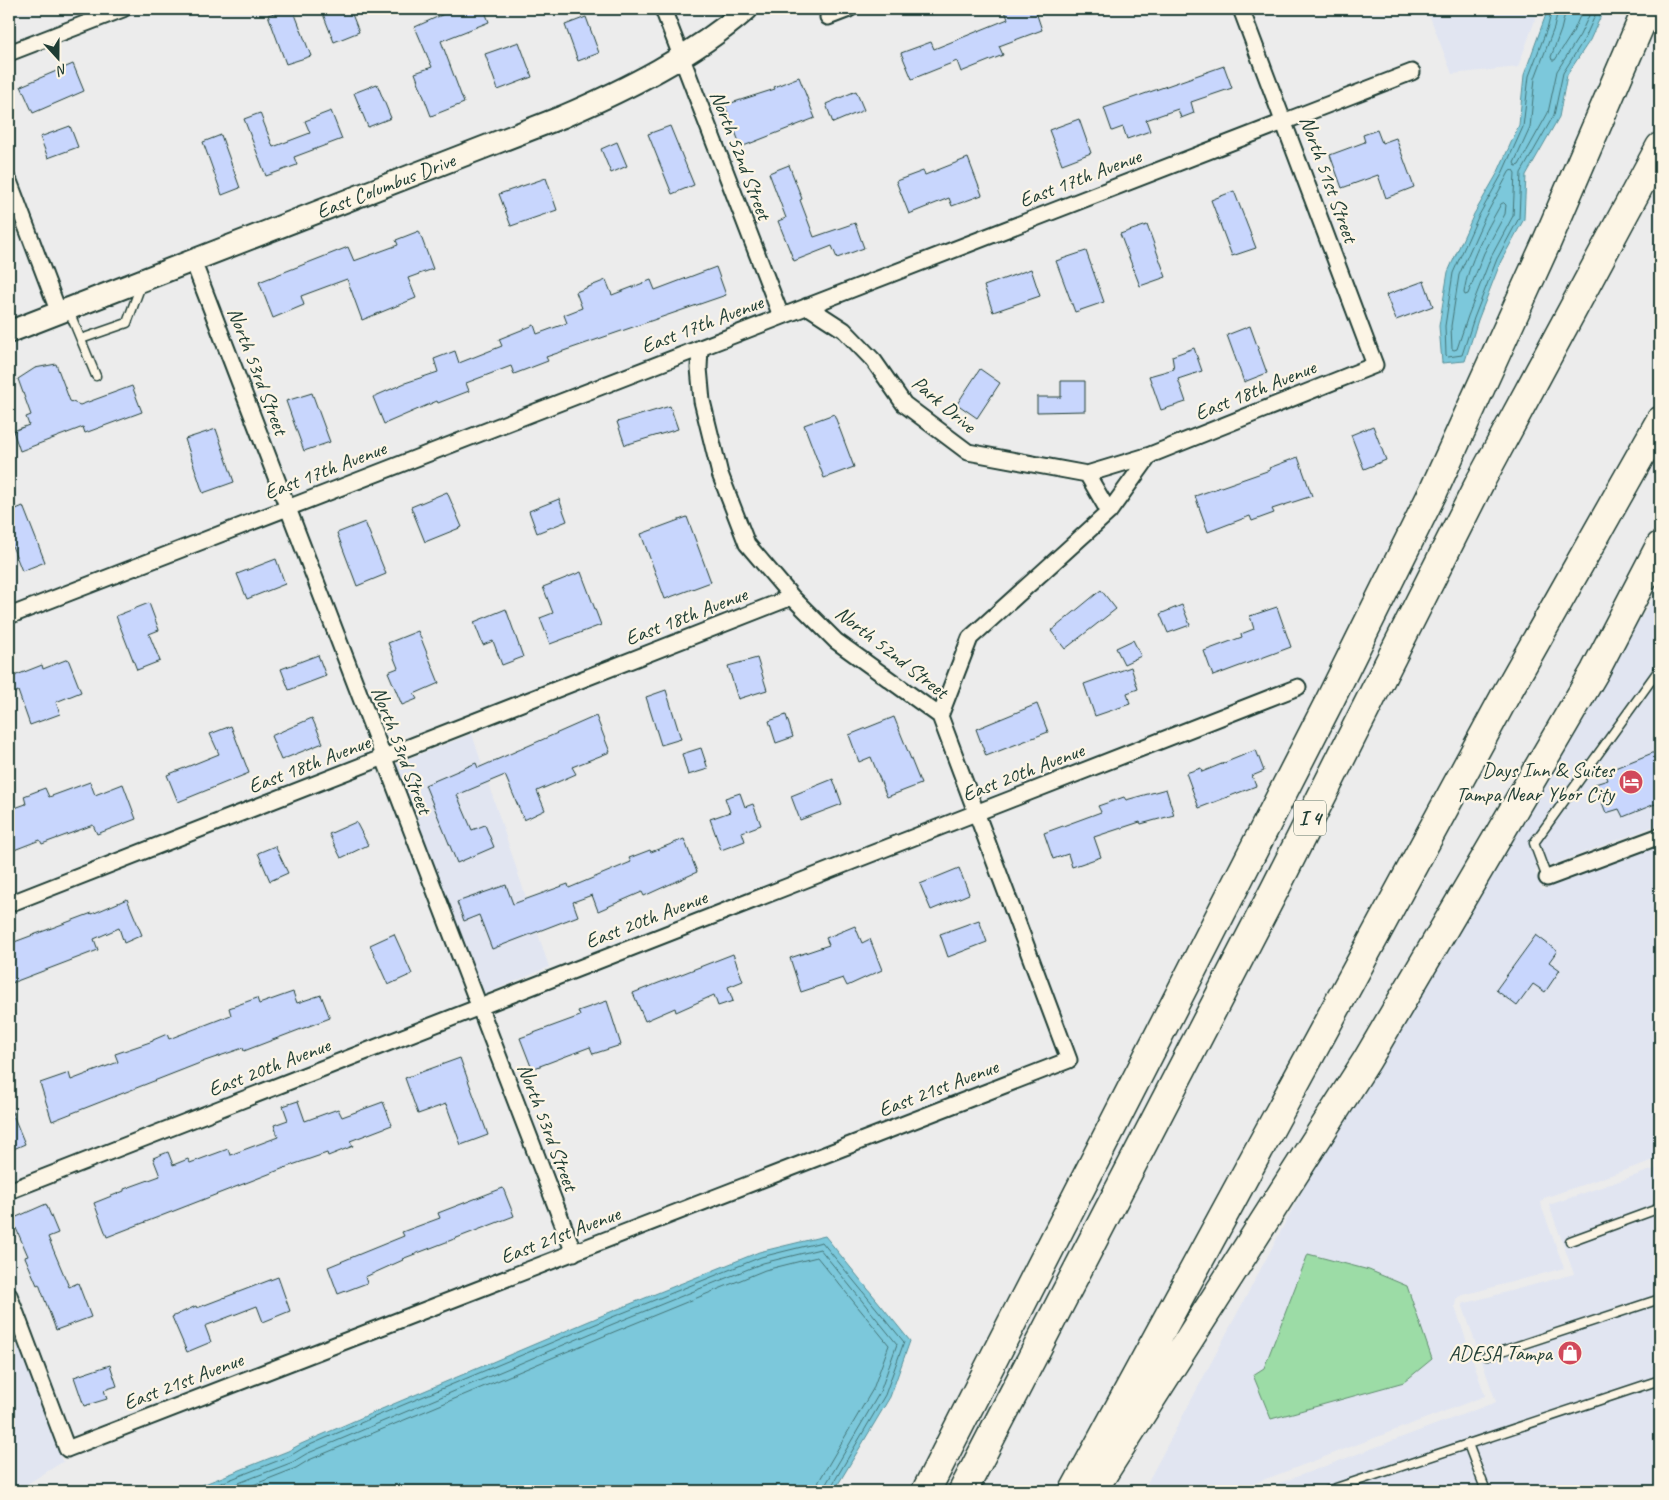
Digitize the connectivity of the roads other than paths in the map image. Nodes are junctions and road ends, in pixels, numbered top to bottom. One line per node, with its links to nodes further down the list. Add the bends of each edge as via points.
1 (123, 9): 8 (street)
2 (663, 9): 9 (street, North 52nd Street)
3 (747, 9): 9 (main road, East Columbus Drive)
4 (849, 9): 7 (street)
5 (1241, 9): 11 (street, North 51st Street)
6 (1647, 9): 51 (highway, via 1545,246 1434,490)
7 (828, 17)
8 (9, 53)
9 (681, 57): 14 (main road, East Columbus Drive, via 562,117); 18 (street, North 52nd Street)
10 (1412, 72): 11 (street, East 17th Avenue)
11 (1285, 121): 16 (street, East 17th Avenue); 22 (street, North 51st Street)
12 (1660, 147): 52 (highway, I 4, via 1480,482 1271,898)
13 (9, 181): 17 (street)
14 (193, 261): 15 (main road, East Columbus Drive); 27 (street, North 53rd Street)
15 (142, 280): 17 (main road, East Columbus Drive); 20 (lane, via 127,322)
16 (807, 306): 18 (street, East 17th Avenue); 26 (street, Park Drive, via 844,330 874,361 904,404 968,452)
17 (64, 311): 19 (main road, East Columbus Drive); 20 (lane)
18 (781, 316): 21 (street, East 17th Avenue)
19 (9, 332)
20 (81, 339): 23 (lane)
21 (700, 348): 27 (street, East 17th Avenue); 30 (street, North 52nd Street, via 698,368 702,401 720,474 748,544)
22 (1375, 365): 25 (street, East 18th Avenue)
23 (96, 376)
24 (1660, 420): 53 (highway, via 1505,696)
25 (1150, 455): 26 (street, Park Drive); 28 (street)
26 (1087, 474): 28 (street)
27 (287, 508): 31 (street, East 17th Avenue); 35 (street, North 53rd Street)
28 (1109, 512): 34 (street, via 970,638)
29 (1660, 546): 54 (highway, via 1595,671 1367,1060)
30 (792, 597): 34 (street, North 52nd Street, via 836,641); 35 (street, East 18th Avenue)
31 (9, 616)
32 (1660, 668): 38 (lane, via 1534,843)
33 (1298, 688): 36 (street, East 20th Avenue)
34 (940, 716): 36 (street, North 52nd Street)
35 (383, 757): 39 (street, East 18th Avenue); 40 (street, North 53rd Street)
36 (976, 814): 40 (street, East 20th Avenue); 41 (street, North 52nd Street)
37 (1660, 836): 38 (street)
38 (1547, 878)
39 (9, 904)
40 (478, 1008): 42 (street, East 20th Avenue); 45 (street, North 53rd Street)
41 (1068, 1060): 45 (street, East 21st Avenue)
42 (9, 1191)
43 (1660, 1208): 44 (lane)
44 (1570, 1241)
45 (574, 1253): 46 (street, East 21st Avenue, via 67,1449)
46 (9, 1295)
47 (1660, 1299): 48 (lane)
48 (1487, 1356)
49 (1660, 1380): 50 (lane)
50 (1468, 1444): 55 (lane); 56 (lane)
51 (926, 1491)
52 (963, 1491)
53 (1074, 1491)
54 (1093, 1491)
55 (1327, 1491)
56 (1486, 1491)

